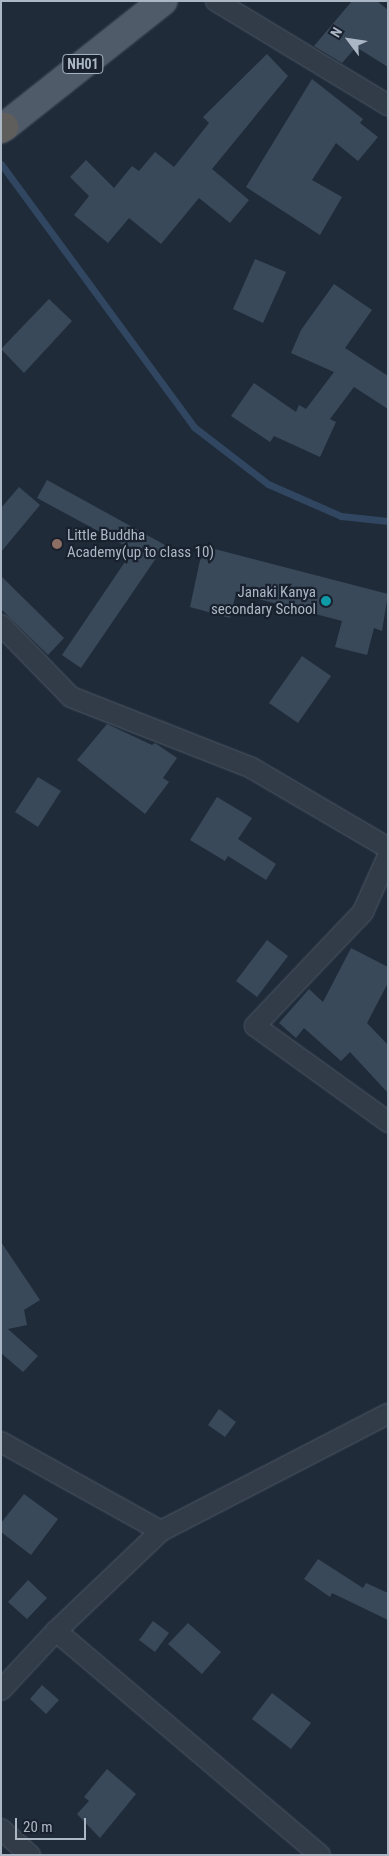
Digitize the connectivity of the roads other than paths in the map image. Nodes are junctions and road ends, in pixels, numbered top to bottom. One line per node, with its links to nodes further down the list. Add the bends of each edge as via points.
1 (163, 1): 4 (main road, NH01)
2 (216, 1): 3 (street)
3 (388, 105)
4 (2, 128)
5 (1, 625): 6 (street, via 72,697 250,767)
6 (388, 848)
7 (388, 856): 8 (street, via 363,912 255,1026)
8 (388, 1122)
9 (388, 1414): 11 (street)
10 (1, 1442): 11 (street)
11 (162, 1531): 12 (street)
12 (56, 1631): 13 (street); 16 (street)
13 (1, 1690)
14 (1, 1829): 15 (street)
15 (30, 1855)
16 (320, 1855)

